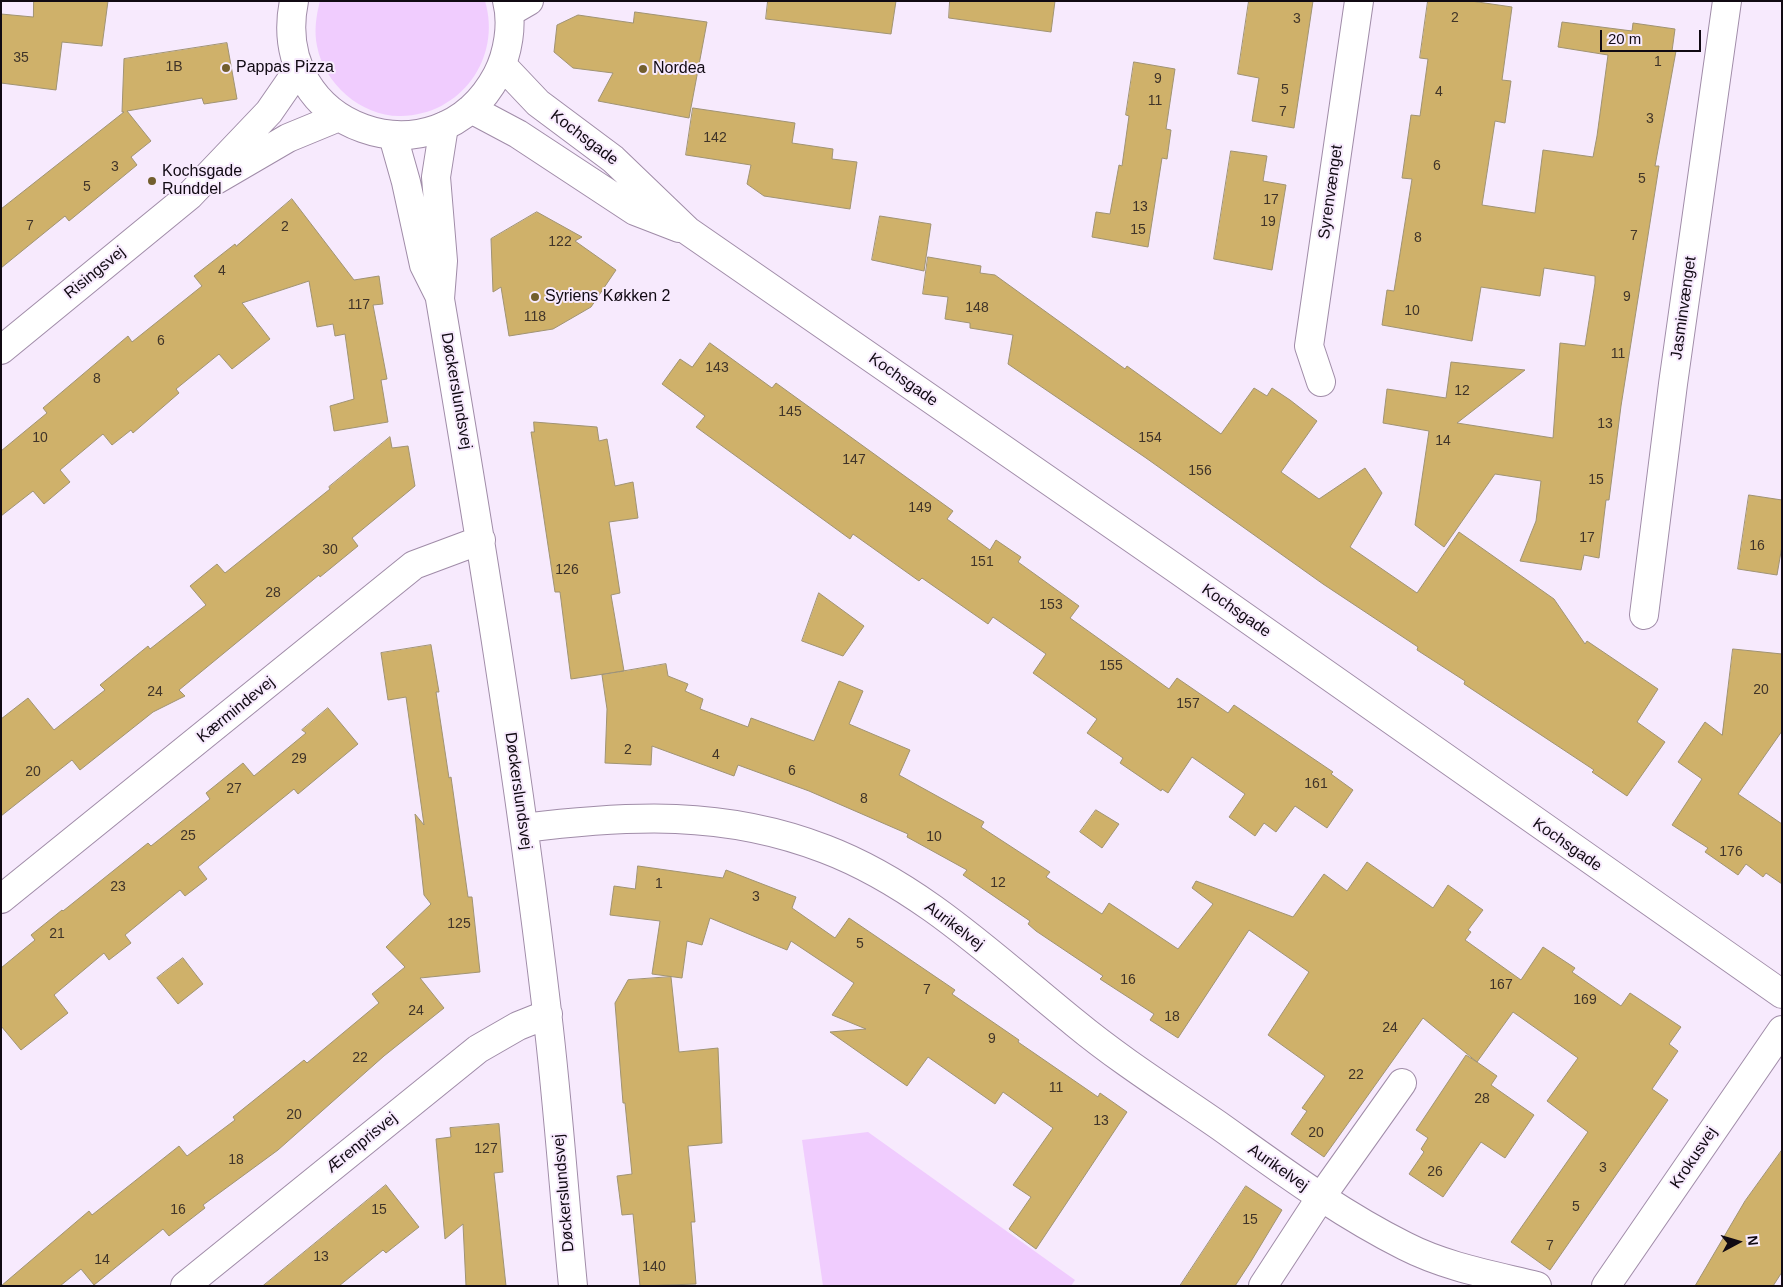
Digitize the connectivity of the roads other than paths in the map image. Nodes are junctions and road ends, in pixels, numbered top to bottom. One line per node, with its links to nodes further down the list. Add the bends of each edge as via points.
1 (294, 1): 6 (street, via 289,23)
2 (1359, 1): 15 (street, Syrenvænget, via 1310,346)
3 (1727, 1): 17 (street, Jasminvænget)
4 (515, 5): 5 (street)
5 (502, 65): 7 (street, via 489,90); 12 (street, Kochsgade, via 538,103 613,159)
6 (298, 70): 8 (street, via 314,96); 11 (street, Risingsvej, via 269,112)
7 (471, 109): 9 (street); 12 (street, Kochsgade, via 518,134 635,211)
8 (339, 118): 10 (street); 11 (street, Risingsvej, via 288,138)
9 (444, 126): 10 (street); 13 (street, Døckerslundsvej, via 436,177 443,261)
10 (393, 136): 13 (street, Døckerslundsvej, via 424,265)
11 (189, 196): 14 (street, Risingsvej)
12 (688, 231): 20 (street, Kochsgade)
13 (440, 299): 16 (street, Døckerslundsvej)
14 (1, 350)
15 (1321, 382)
16 (482, 540): 18 (street, Døckerslundsvej); 19 (street, Kærmindevej, via 414,565)
17 (1644, 615)
18 (524, 828): 21 (street, Døckerslundsvej); 24 (street, Aurikelvej, via 600,819 673,817 753,828 834,853 883,876 937,912 1093,1038)
19 (1, 899)
20 (1782, 994)
21 (548, 1014): 25 (street, Ærenprisvej, via 518,1026 478,1049); 26 (street, Døckerslundsvej)
22 (1782, 1030): 29 (street, Krokusvej)
23 (1402, 1083): 24 (street, Aurikelvej)
24 (1321, 1197): 27 (street, Aurikelvej); 28 (street, Aurikelvej, via 1406,1246 1458,1268)
25 (185, 1286)
26 (573, 1286)
27 (1263, 1286)
28 (1537, 1286)
29 (1606, 1286)

